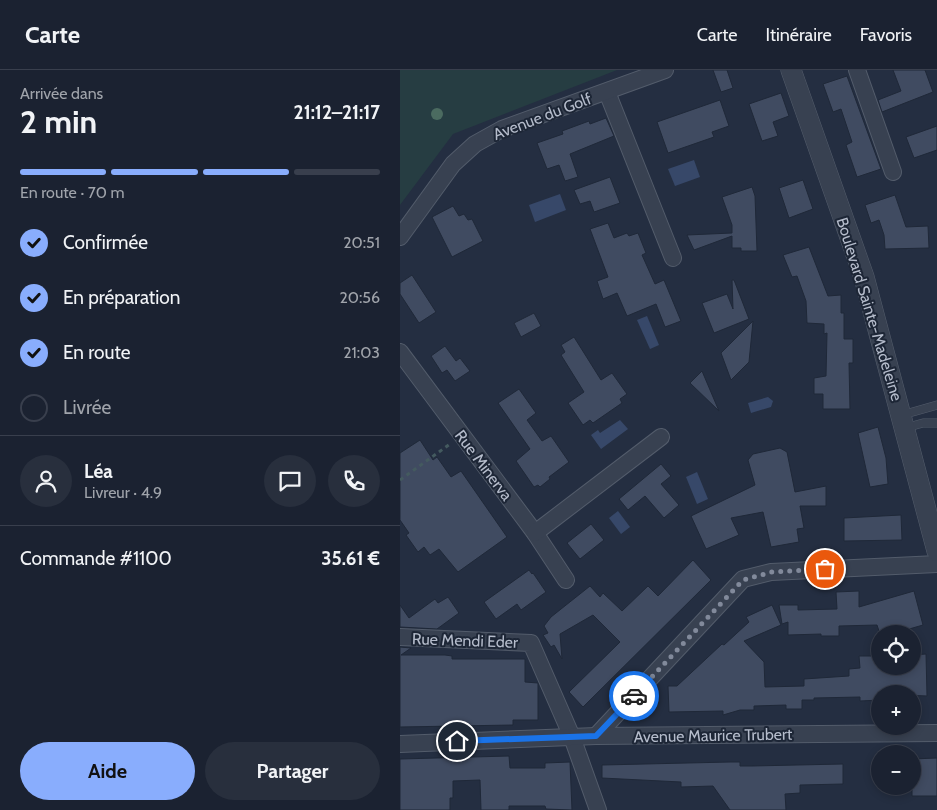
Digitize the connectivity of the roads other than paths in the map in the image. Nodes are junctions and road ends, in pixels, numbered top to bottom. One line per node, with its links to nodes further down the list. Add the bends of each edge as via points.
1 (665, 70): 4 (street, Avenue du Golf)
2 (791, 70): 10 (street, Boulevard Sainte-Madeleine, via 864,277)
3 (857, 70): 5 (street)
4 (607, 92): 6 (street, Avenue du Golf, via 502,129 474,144 453,164); 7 (street)
5 (893, 172)
6 (400, 236)
7 (673, 258)
8 (400, 352): 13 (street, Rue Minerva)
9 (937, 405): 10 (lane)
10 (903, 422): 11 (lane); 14 (street, Boulevard Sainte-Madeleine)
11 (937, 423)
12 (661, 437): 13 (street)
13 (535, 533): 16 (street, Rue Minerva)
14 (937, 551)
15 (937, 564): 19 (street, via 772,572 743,580)
16 (566, 580)
17 (400, 638): 20 (street, Rue Mendi Eder, via 531,643)
18 (937, 733): 19 (street, Avenue Maurice Trubert)
19 (596, 736): 20 (street, Avenue Maurice Trubert)
20 (572, 737): 21 (street, Avenue Maurice Trubert); 22 (street, Rue Mendi Eder)
21 (400, 744)
22 (598, 810)

